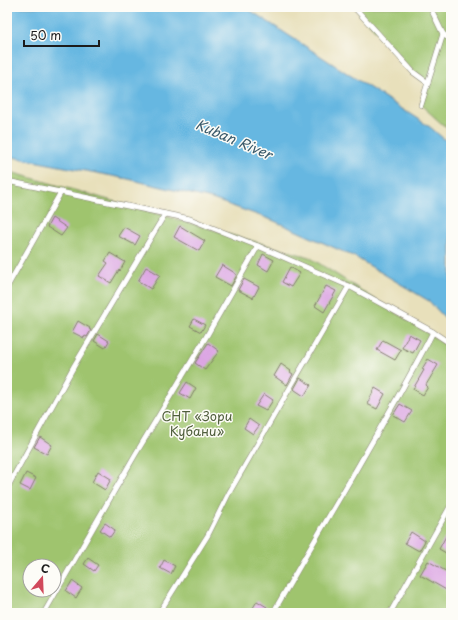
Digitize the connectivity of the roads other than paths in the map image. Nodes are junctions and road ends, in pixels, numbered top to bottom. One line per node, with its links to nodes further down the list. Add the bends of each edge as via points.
1 (354, 7): 5 (lane, via 413,72)
2 (430, 7): 3 (lane)
3 (443, 34): 4 (lane); 5 (lane)
4 (451, 40)
5 (428, 83): 6 (lane)
6 (422, 105)
7 (7, 181): 8 (lane)
8 (61, 192): 9 (lane); 12 (lane)
9 (165, 214): 10 (lane, via 190,219); 15 (lane, via 74,366)
10 (258, 246): 11 (lane); 17 (lane)
11 (349, 286): 13 (lane); 18 (lane, via 229,493 208,535)
12 (7, 287)
13 (432, 332): 14 (lane); 19 (lane, via 371,444)
14 (451, 344)
15 (7, 488)
16 (451, 505): 20 (lane)
17 (44, 613)
18 (159, 613)
19 (273, 613)
20 (390, 613)

